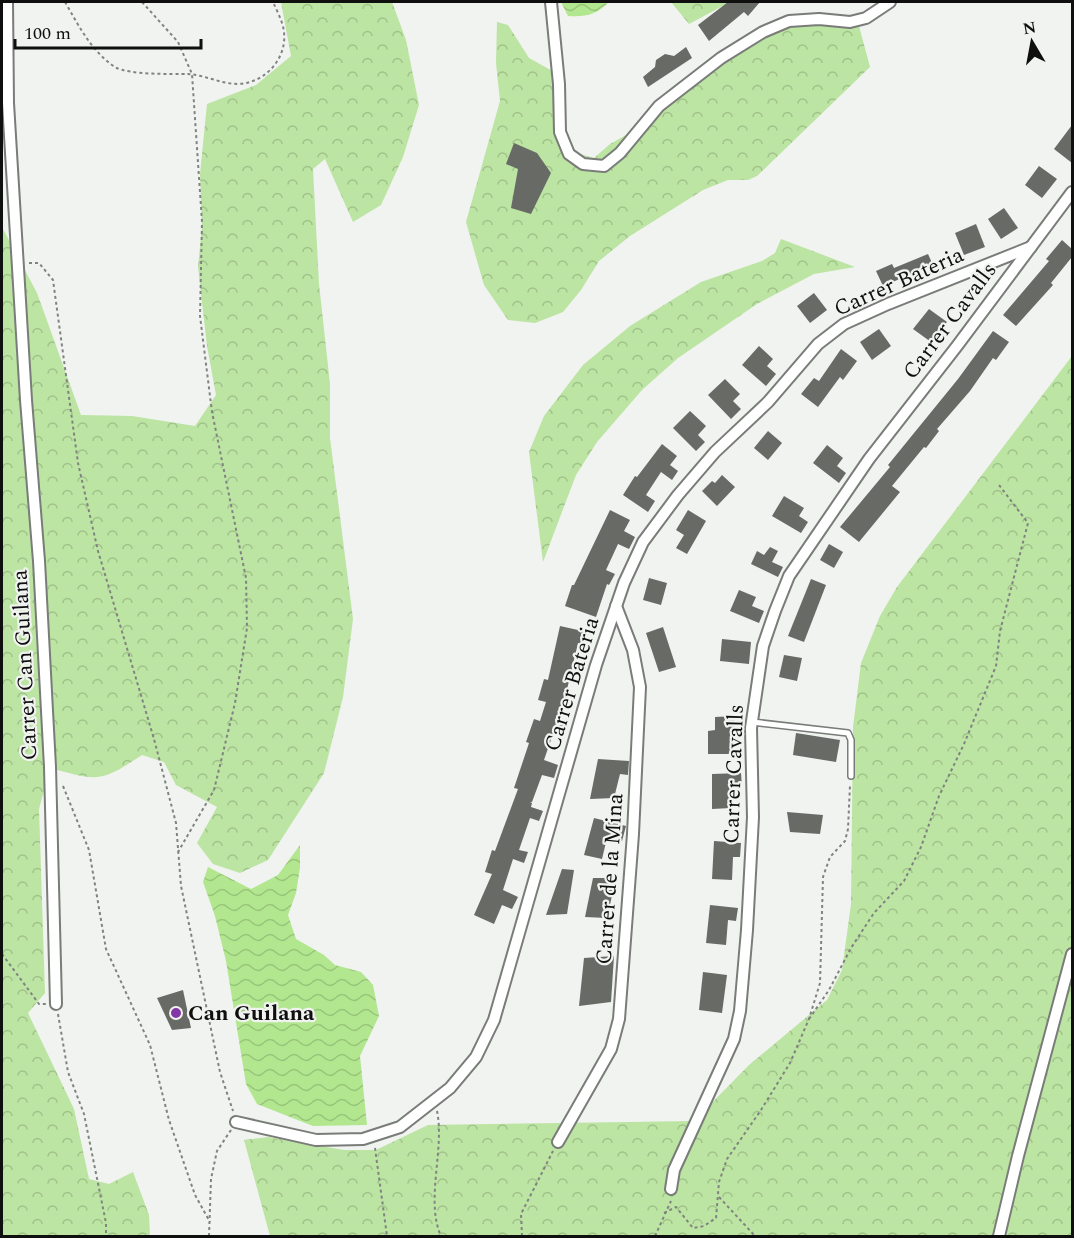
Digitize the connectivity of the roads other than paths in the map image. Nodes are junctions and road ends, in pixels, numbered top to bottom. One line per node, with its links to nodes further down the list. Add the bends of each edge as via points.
1 (7, 2): 10 (street, Carrer Can Guilana, via 17,264 50,767)
2 (551, 2): 3 (street, via 560,132 569,154 583,164 604,166 620,153 659,106 721,58 763,32 789,21 850,22 866,18)
3 (891, 2)
4 (1072, 192): 5 (street, Carrer Cavalls)
5 (1031, 247): 6 (street, Carrer Bateria, via 844,324 818,344 678,495 643,542); 7 (street, Carrer Cavalls, via 869,459 789,576 763,646)
6 (616, 606): 11 (street, Carrer Bateria, via 494,1020 476,1057 450,1088 400,1127 363,1139 316,1140); 12 (street, Carrer de la Mina, via 633,650 640,687 619,1019 611,1049)
7 (752, 722): 8 (lane, via 848,733); 13 (street, Carrer Cavalls, via 752,829 740,1011 734,1039 674,1170)
8 (850, 777)
9 (1072, 954): 14 (street)
10 (56, 1004)
11 (236, 1122)
12 (558, 1142)
13 (671, 1189)
14 (999, 1236)

